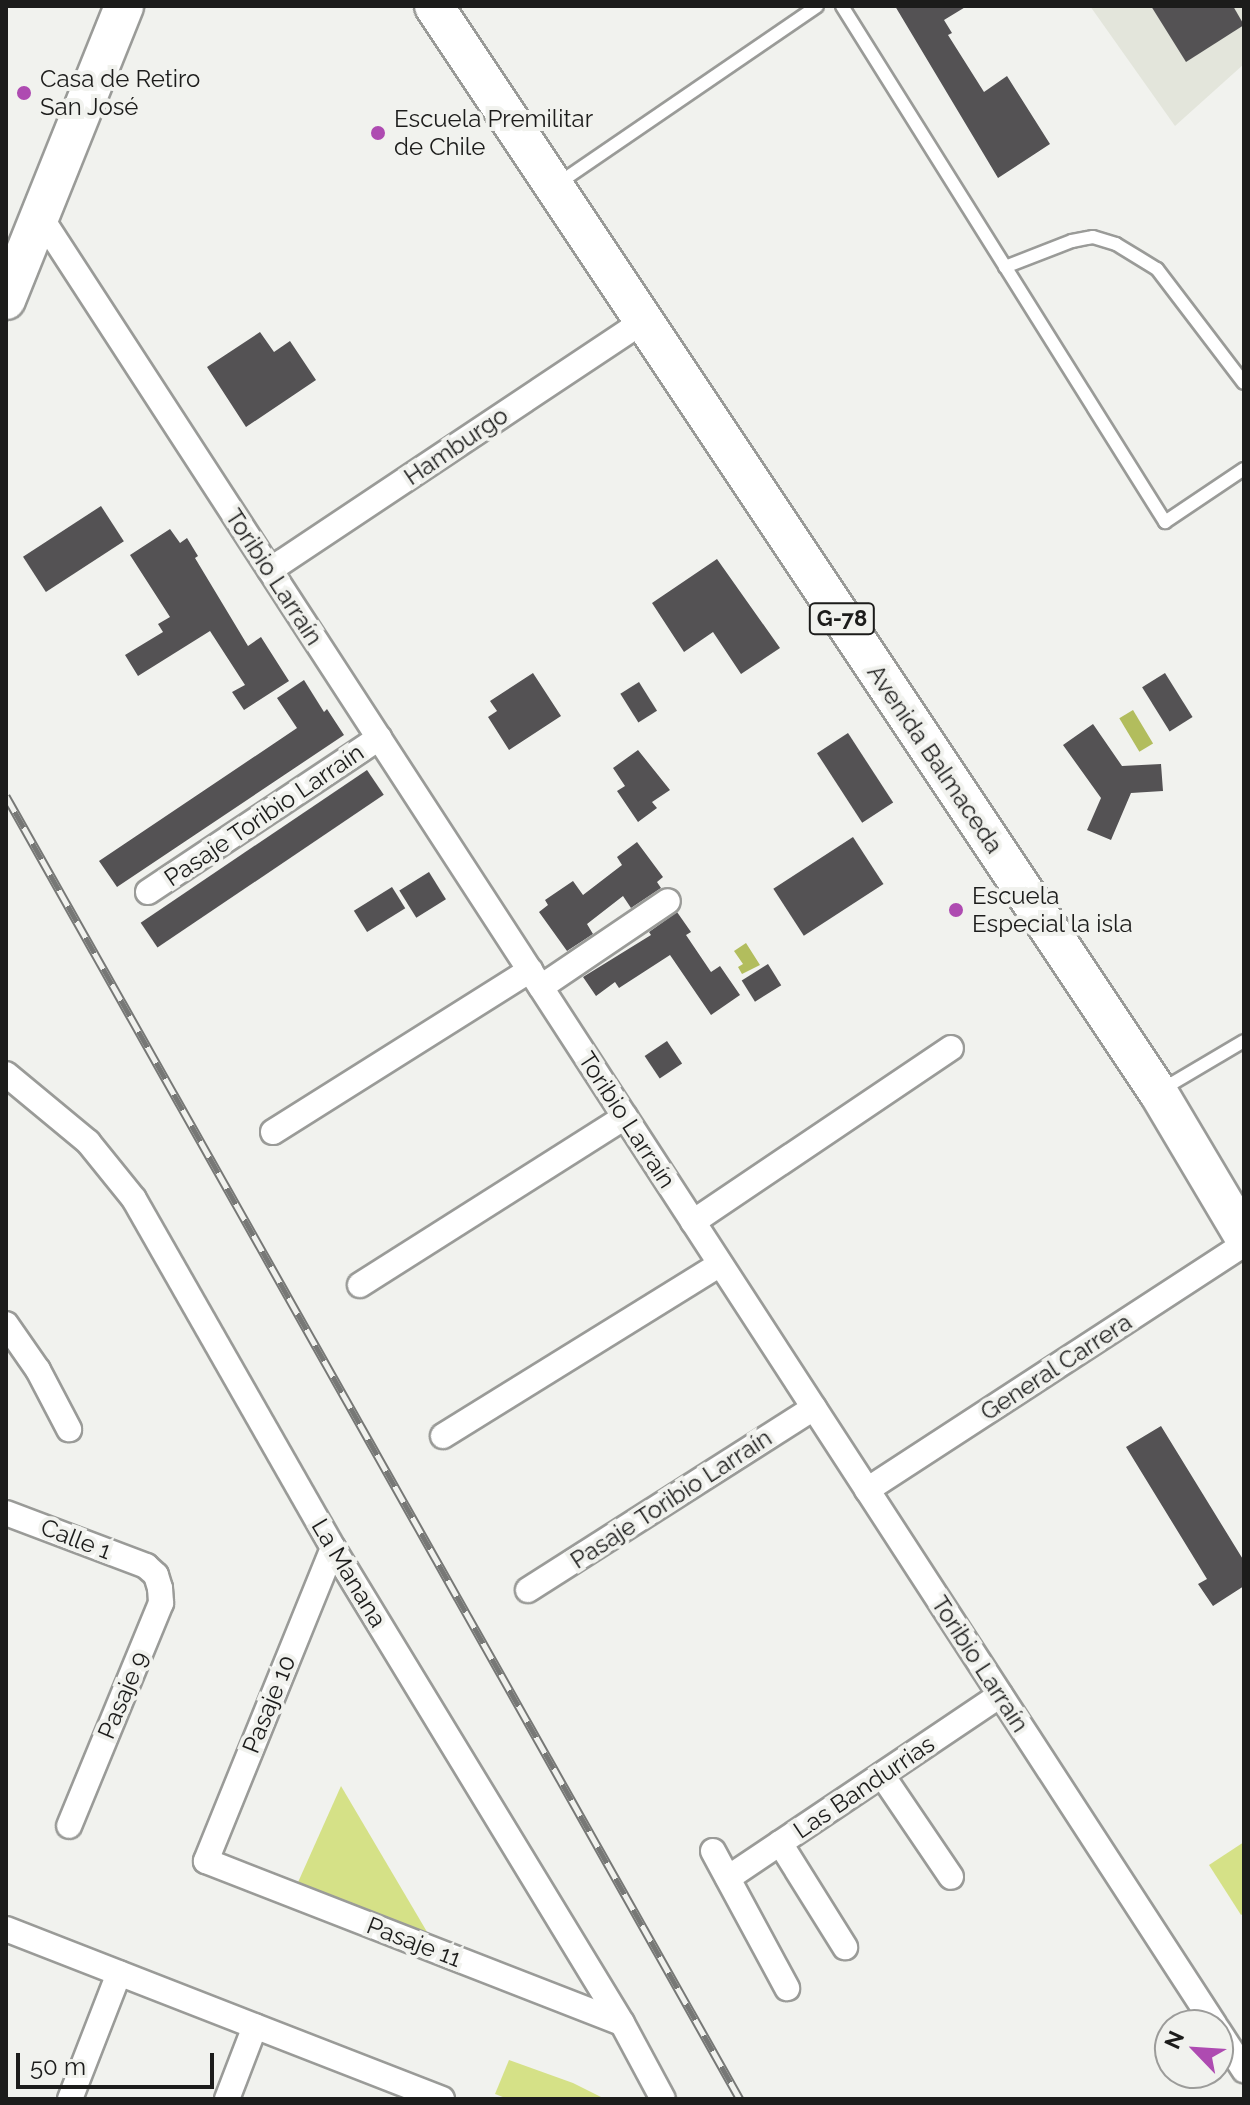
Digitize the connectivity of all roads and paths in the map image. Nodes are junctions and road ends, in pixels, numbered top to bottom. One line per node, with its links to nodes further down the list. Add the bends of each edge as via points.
1 (124, 6): 6 (main road)
2 (434, 6): 5 (main road, Avenida Balmaceda / G-78)
3 (817, 6): 5 (lane)
4 (842, 6): 7 (lane)
5 (554, 187): 9 (main road, Avenida Balmaceda / G-78)
6 (40, 216): 8 (main road); 12 (street, Toribio Larraín)
7 (1005, 267): 10 (lane, via 1072,241 1093,237 1116,244 1157,269); 11 (lane, via 1165,522)
8 (6, 300)
9 (643, 321): 12 (street, Hamburgo); 20 (main road, Avenida Balmaceda / G-78)
10 (1244, 383)
11 (1244, 469)
12 (270, 570): 13 (street, Toribio Larraín)
13 (379, 738): 14 (street, Pasaje Toribio Larraín); 16 (street, Toribio Larraín)
14 (148, 892)
15 (668, 901): 16 (street)
16 (535, 978): 21 (street, Toribio Larraín); 22 (street)
17 (1244, 1041): 20 (lane)
18 (951, 1048): 23 (street)
19 (6, 1074): 36 (street, La Manana, via 88,1142 121,1180)
20 (1158, 1092): 24 (main road, Avenida Balmaceda / G-78)
21 (625, 1117): 23 (street, Toribio Larraín); 27 (street)
22 (273, 1132)
23 (693, 1222): 26 (street, Toribio Larraín)
24 (1244, 1237)
25 (1244, 1244): 34 (street, General Carrera)
26 (720, 1264): 31 (street, Toribio Larraín); 33 (street)
27 (360, 1285)
28 (6, 1324): 30 (street)
29 (6, 1357): 30 (street)
30 (38, 1370): 32 (street)
31 (814, 1408): 34 (street, Toribio Larraín); 38 (street, Pasaje Toribio Larraín)
32 (69, 1429)
33 (443, 1436)
34 (867, 1490): 39 (street, Toribio Larraín)
35 (6, 1513): 37 (street, Calle 1)
36 (333, 1548): 44 (street, Pasaje 10); 52 (street, La Manana)
37 (146, 1566): 41 (street, Pasaje 9, via 156,1575 161,1603)
38 (528, 1590)
39 (1000, 1695): 40 (street, Las Bandurrias); 51 (street, Toribio Larraín)
40 (882, 1775): 42 (street, Las Bandurrias); 45 (street)
41 (69, 1826)
42 (780, 1843): 46 (street, Las Bandurrias); 48 (street)
43 (713, 1851): 46 (street)
44 (206, 1861): 52 (street, Pasaje 11)
45 (951, 1877)
46 (728, 1878): 50 (street)
47 (6, 1929): 49 (street)
48 (845, 1947)
49 (119, 1973): 53 (street); 55 (street)
50 (787, 1988)
51 (1205, 2009)
52 (622, 2023): 58 (street, La Manana)
53 (255, 2026): 54 (street); 56 (street)
54 (379, 2088): 57 (street)
55 (70, 2099)
56 (227, 2099)
57 (442, 2099)
58 (663, 2099)

